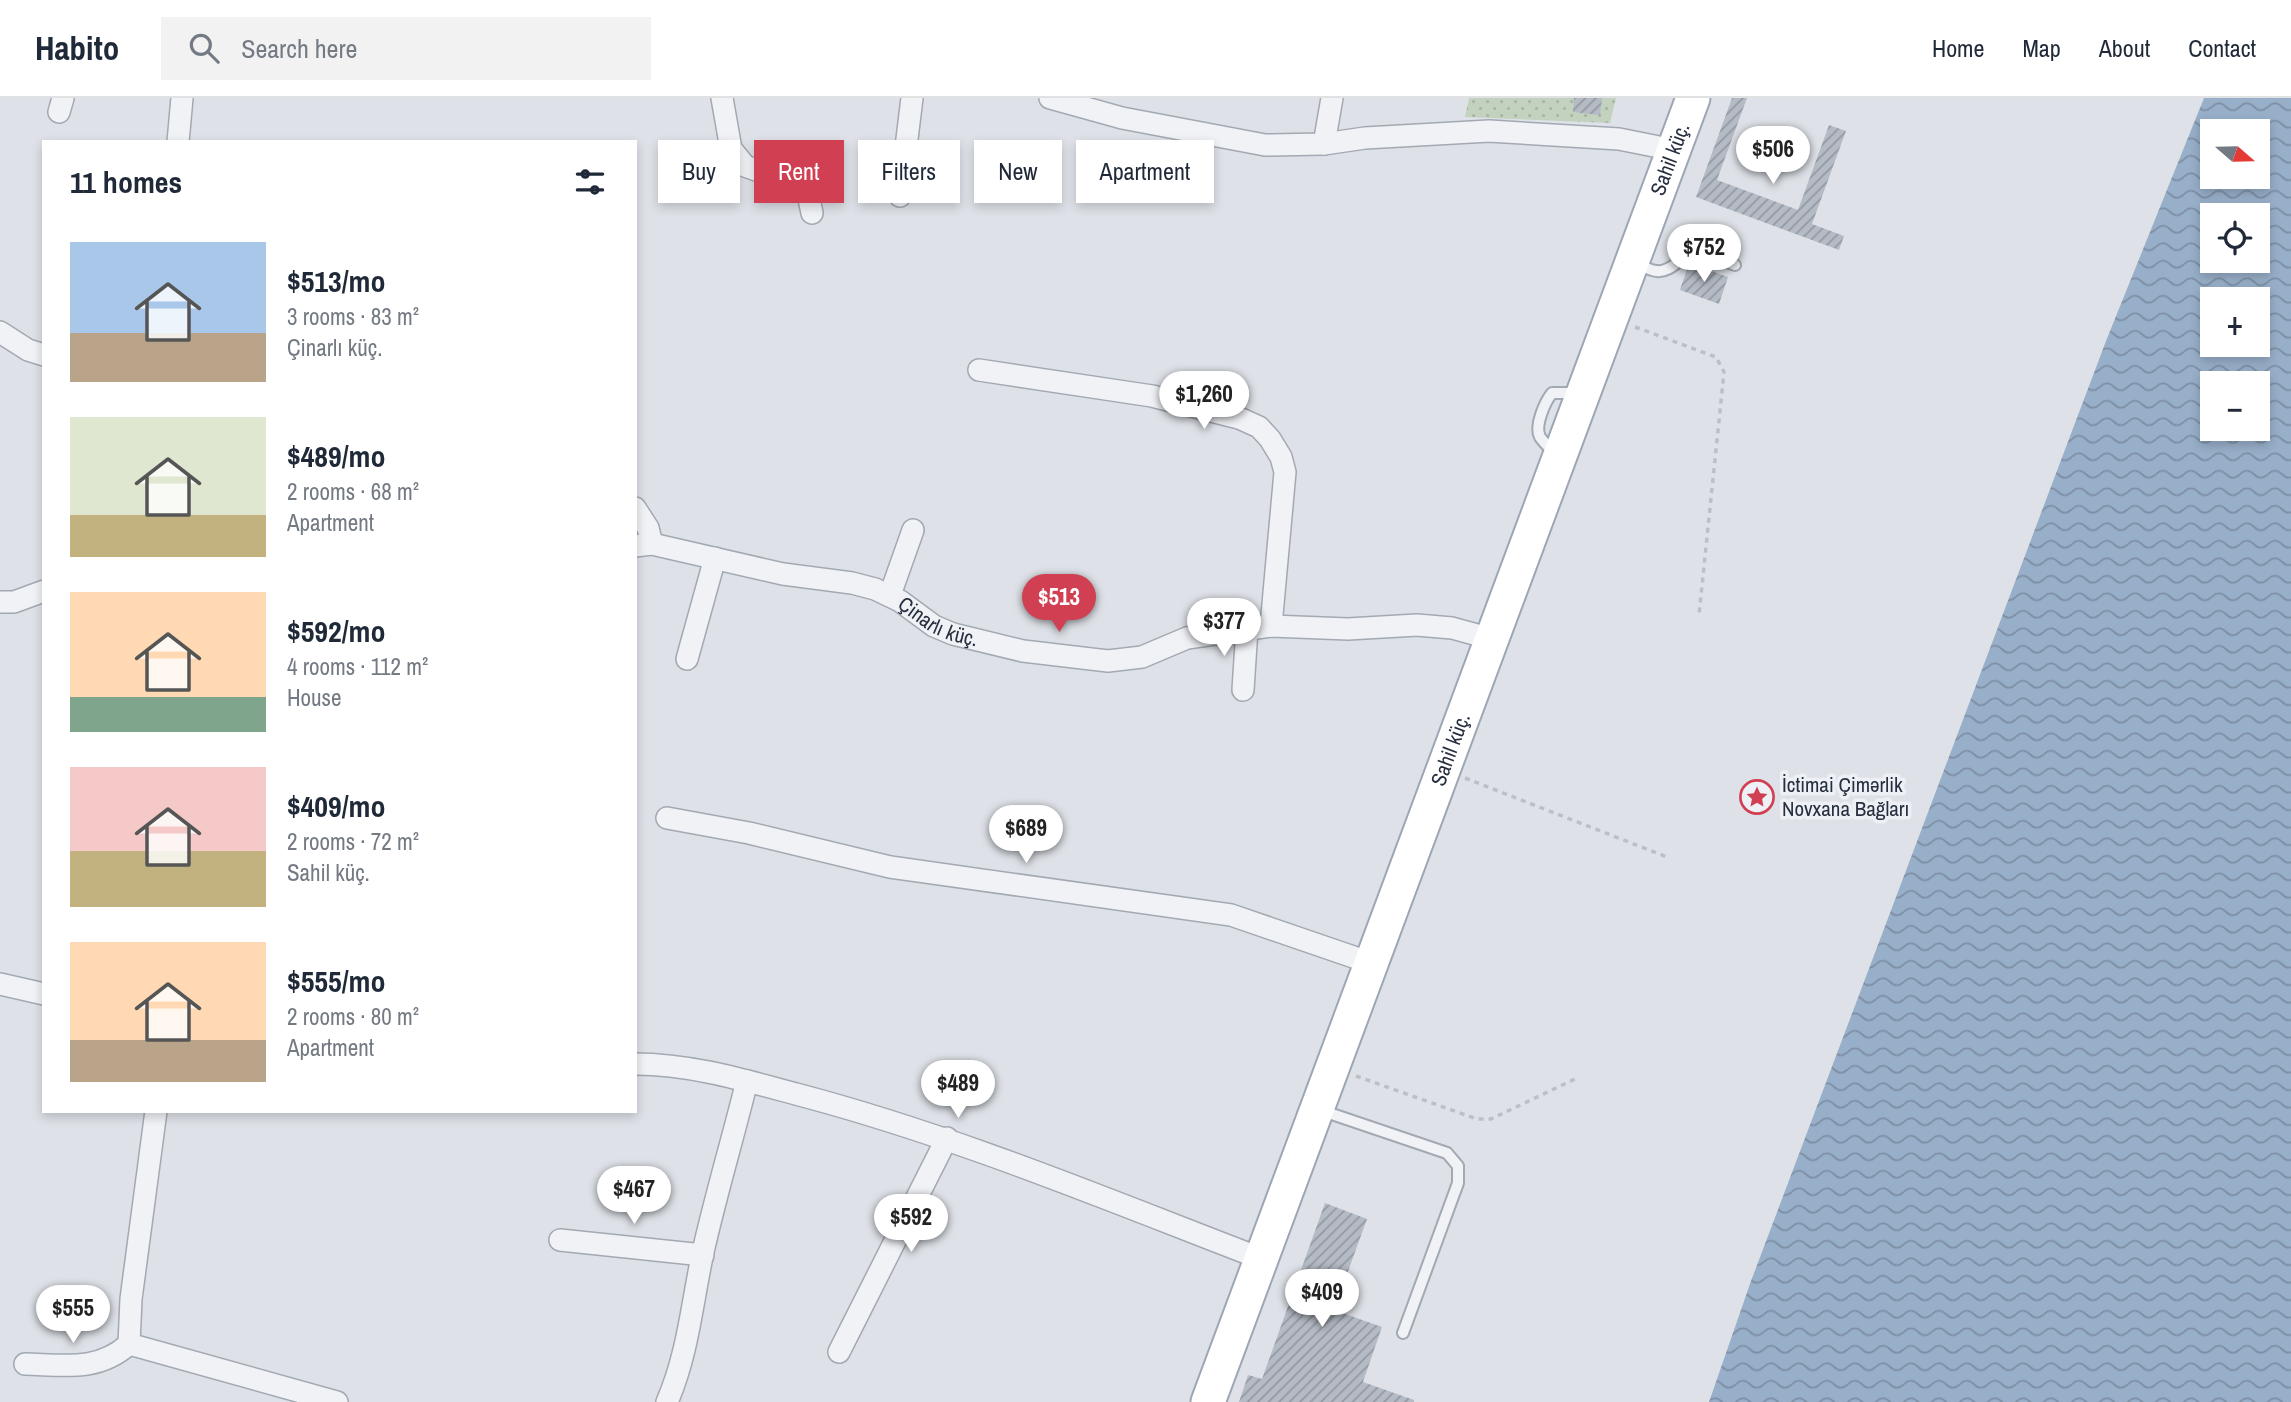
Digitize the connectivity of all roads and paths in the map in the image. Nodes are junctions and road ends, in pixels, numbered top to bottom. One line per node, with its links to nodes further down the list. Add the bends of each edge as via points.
1 (183, 98): 7 (street)
2 (722, 98): 11 (street, via 731,149 745,166 798,185 808,194)
3 (912, 98): 8 (street)
4 (1050, 98): 9 (street, via 1218,138 1265,145)
5 (1332, 98): 9 (street)
6 (1693, 98): 10 (main road, Sahil küç.)
7 (178, 140)
8 (907, 140)
9 (1324, 144): 10 (street, via 1489,131 1619,139)
10 (1674, 150): 12 (main road, Sahil küç.)
11 (812, 213)
12 (1632, 262): 13 (lane, via 1657,271 1697,251); 14 (main road, Sahil küç.)
13 (1735, 265)
14 (1611, 318): 25 (path, via 1716,357 1724,372); 28 (main road, Sahil küç.)
15 (0, 332): 16 (street)
16 (42, 354)
17 (979, 370): 26 (street, via 1152,396 1259,427 1281,457 1285,472)
18 (637, 511): 20 (street, via 648,528)
19 (913, 530): 23 (street)
20 (644, 545): 21 (street, Çinarlı küç.)
21 (715, 558): 23 (street, Çinarlı küç., via 783,574 852,583); 29 (street)
22 (42, 592): 24 (street)
23 (890, 596): 27 (street, Çinarlı küç., via 953,634 1023,651 1108,661 1142,657 1187,638)
24 (0, 602)
25 (1699, 615)
26 (1271, 626): 27 (street, Çinarlı küç.); 28 (street, Çinarlı küç., via 1348,629 1417,625)
27 (1247, 628): 30 (street)
28 (1492, 639): 31 (main road, Sahil küç.)
29 (687, 659)
30 (1243, 690)
31 (1443, 770): 33 (path); 34 (main road, Sahil küç.)
32 (667, 818): 34 (street, via 890,867 1231,915)
33 (1667, 857)
34 (1371, 963): 38 (main road, Sahil küç.)
35 (0, 984): 36 (street)
36 (42, 994)
37 (637, 1063): 40 (street)
38 (1332, 1068): 39 (path, via 1477,1119 1491,1119); 41 (main road, Sahil küç.)
39 (1576, 1079)
40 (747, 1081): 43 (street); 45 (street)
41 (1317, 1109): 46 (main road, Sahil küç.); 47 (lane, via 1447,1153 1458,1166 1458,1182)
42 (156, 1113): 48 (street)
43 (947, 1138): 46 (street); 49 (street)
44 (560, 1240): 45 (street)
45 (703, 1255): 52 (street, via 689,1334)
46 (1262, 1259): 53 (main road, Sahil küç.)
47 (1403, 1333)
48 (129, 1344): 50 (street, via 99,1363); 51 (street)
49 (839, 1352)
50 (26, 1364)
51 (337, 1402)
52 (667, 1402)
53 (1208, 1402)

